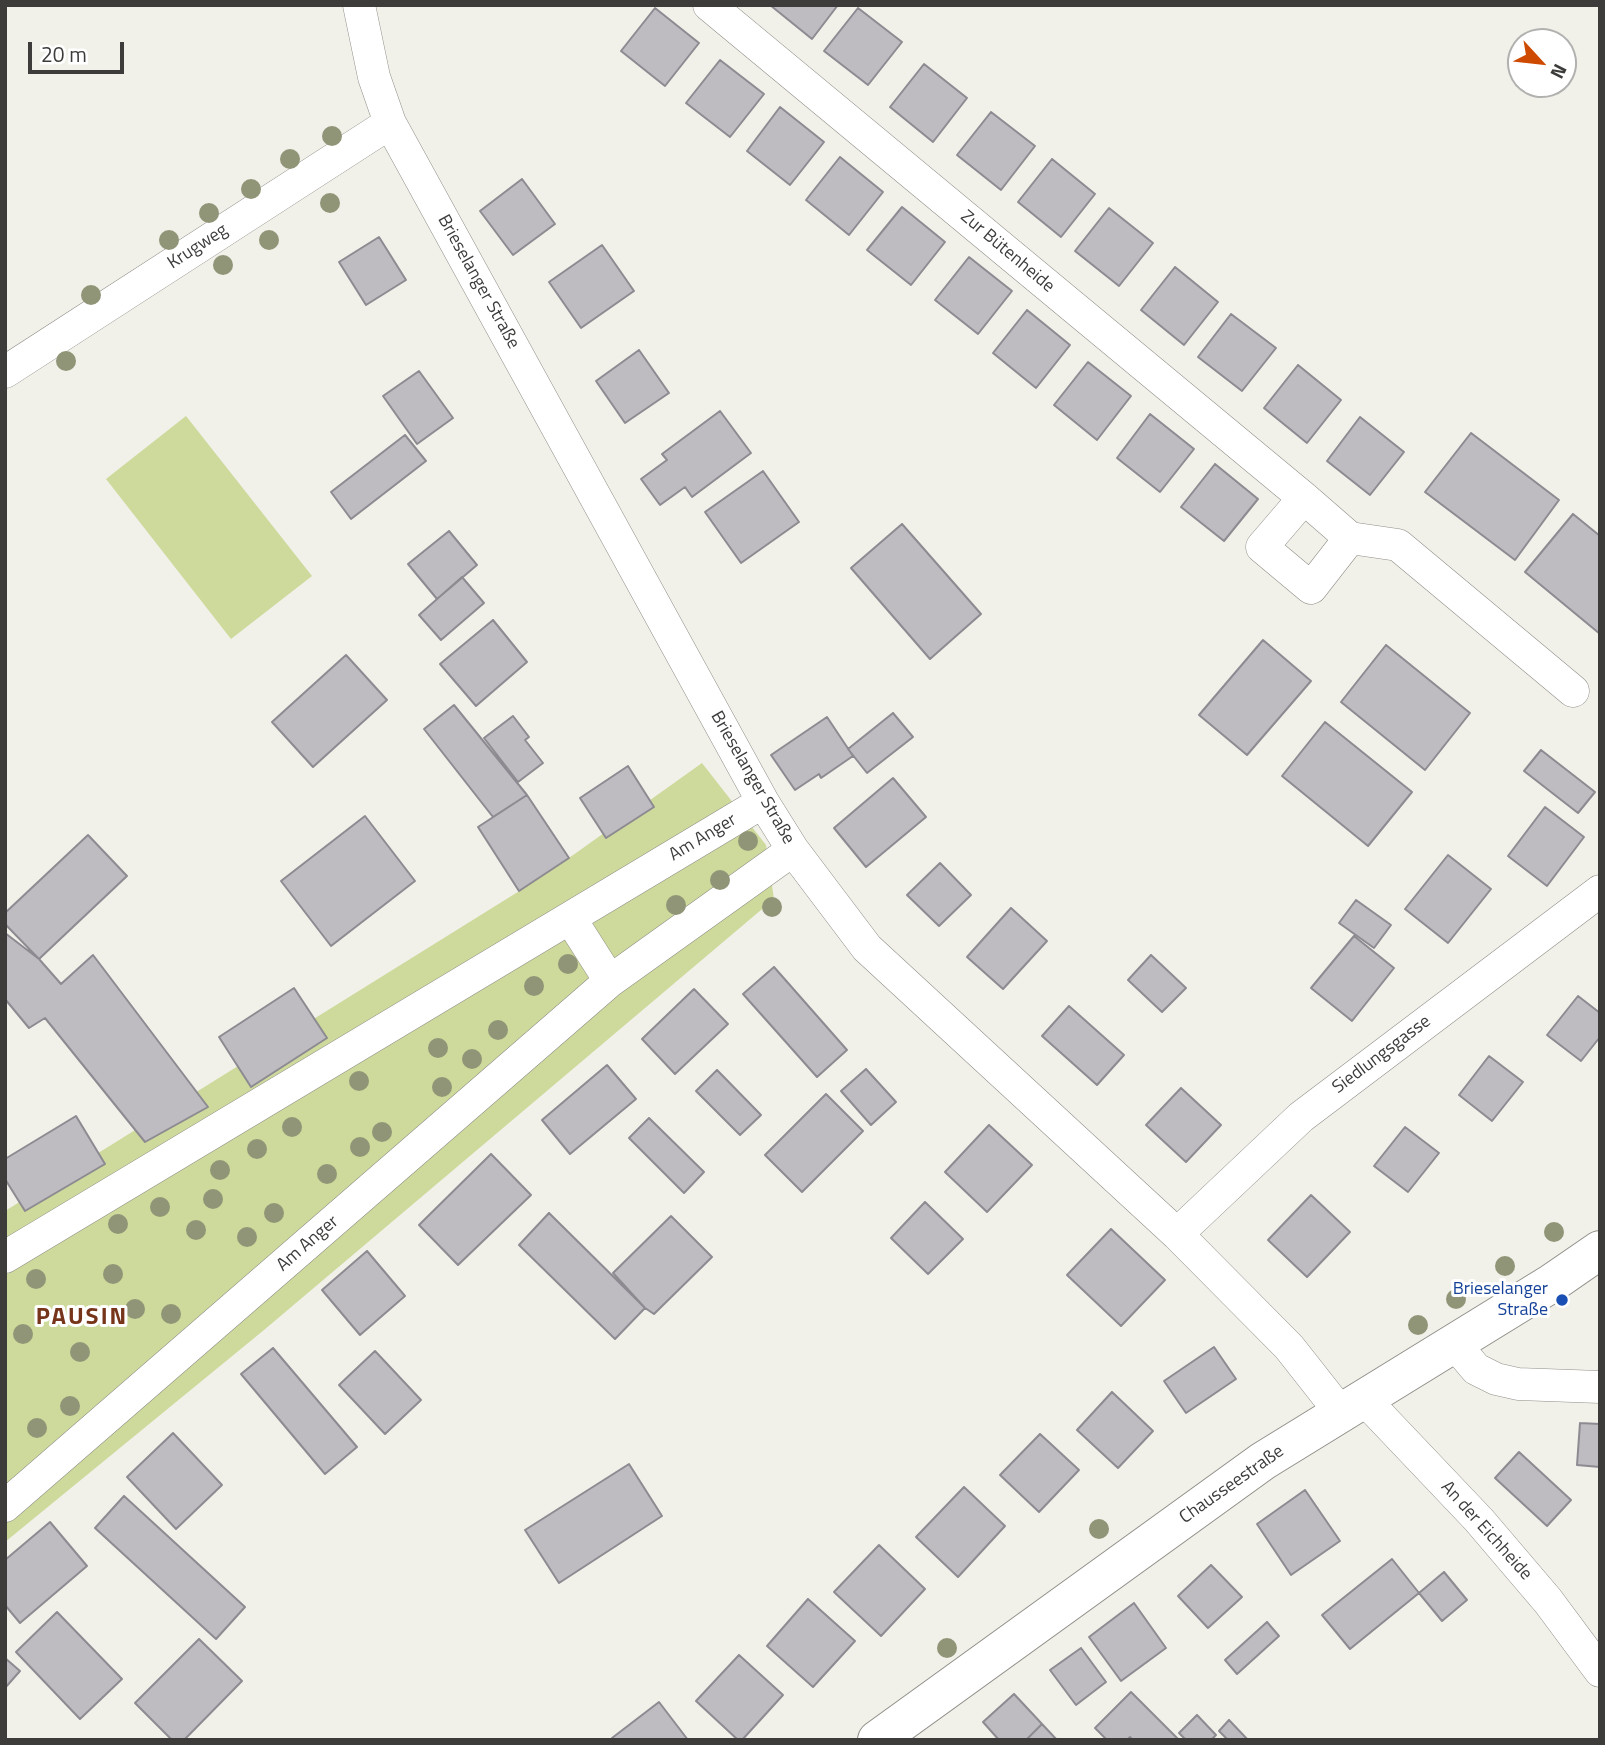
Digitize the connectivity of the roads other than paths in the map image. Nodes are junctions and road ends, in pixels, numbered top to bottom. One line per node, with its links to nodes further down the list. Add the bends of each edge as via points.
1 (359, 5): 3 (street, Brieselanger Straße, via 374,77)
2 (709, 5): 5 (street, Zur Bütenheide)
3 (390, 123): 4 (street, Krugweg); 8 (street, Brieselanger Straße)
4 (5, 372)
5 (1304, 498): 6 (street, Zur Bütenheide); 6 (street, via 1262,547 1311,588)
6 (1350, 538): 7 (street, via 1398,545)
7 (1573, 691)
8 (763, 802): 9 (street, Brieselanger Straße); 11 (street, Am Anger)
9 (793, 850): 12 (street, Am Anger); 13 (street, Brieselanger Straße, via 867,948)
10 (1600, 891): 13 (street, Siedlungsgasse, via 1301,1117)
11 (570, 918): 12 (street); 15 (street, Am Anger)
12 (610, 981): 19 (street, Am Anger)
13 (1177, 1234): 18 (street, Brieselanger Straße)
14 (1600, 1250): 16 (main road, Chausseestraße)
15 (5, 1257)
16 (1455, 1343): 17 (street, via 1476,1369 1496,1379); 18 (main road, Chausseestraße)
17 (1600, 1387)
18 (1352, 1406): 20 (street, An der Eichheide, via 1479,1520); 21 (main road, Chausseestraße, via 1263,1461)
19 (5, 1506)
20 (1600, 1671)
21 (877, 1740)

